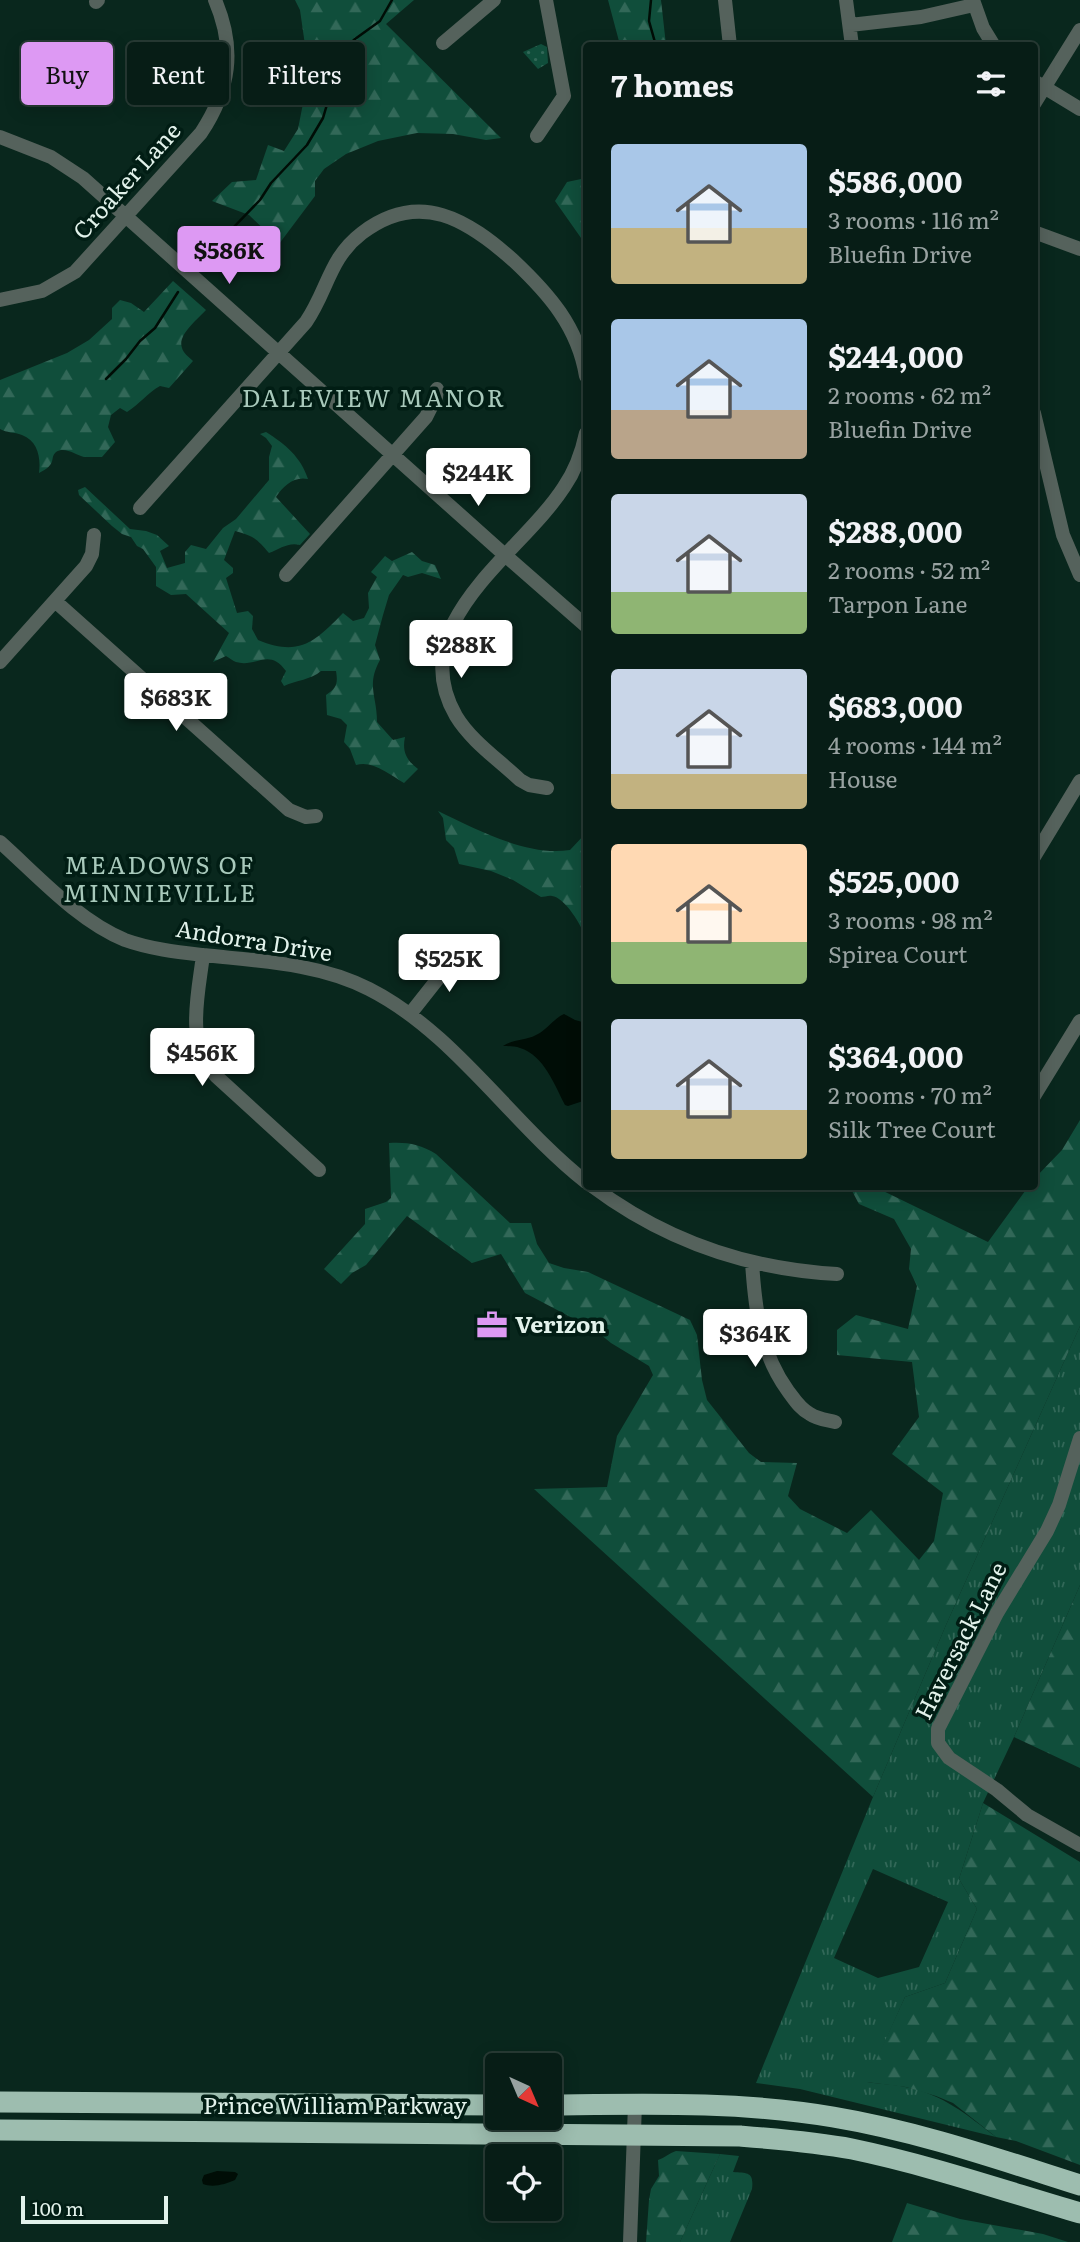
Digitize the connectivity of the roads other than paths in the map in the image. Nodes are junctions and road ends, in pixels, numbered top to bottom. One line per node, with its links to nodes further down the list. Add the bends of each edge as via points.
1 (215, 0): 17 (street, Croaker Lane, via 228,48 222,94 201,133)
2 (494, 0): 12 (street)
3 (546, 0): 15 (street, via 564,96)
4 (725, 0): 9 (street)
5 (846, 0): 7 (street)
6 (974, 3): 7 (street, via 921,17); 11 (street)
7 (850, 25): 10 (street)
8 (1080, 30): 13 (street)
9 (730, 42)
10 (852, 42)
11 (992, 42)
12 (443, 43)
13 (1040, 84): 14 (street)
14 (1080, 109)
15 (537, 136)
16 (0, 137): 17 (street, via 66,166)
17 (126, 217): 20 (street, Croaker Lane, via 65,279 42,292); 21 (street)
18 (1038, 233): 19 (street)
19 (1080, 248)
20 (0, 300)
21 (279, 354): 22 (street, via 316,308 331,270 351,243 392,217 435,213 477,230 530,276 554,302 573,333); 26 (street); 27 (street)
22 (583, 366)
23 (437, 389): 26 (street, via 426,416)
24 (1038, 430): 31 (street, via 1063,535)
25 (583, 443): 29 (street, via 565,486)
26 (392, 455): 29 (street); 30 (street)
27 (140, 508)
28 (94, 535): 32 (street, via 89,561)
29 (506, 556): 33 (street); 36 (street, via 466,601 449,630 442,658 444,687 457,717 474,738 520,780)
30 (286, 575)
31 (1080, 575)
32 (55, 601): 34 (street); 37 (street, via 289,810)
33 (583, 624)
34 (0, 663)
35 (1080, 781): 39 (street)
36 (547, 788)
37 (316, 816)
38 (0, 842): 41 (street, Andorra Drive, via 108,932 136,944)
39 (1038, 850)
40 (459, 952): 42 (street)
41 (203, 955): 42 (street, Andorra Drive, via 332,975 368,988); 45 (street, via 195,1033 202,1059)
42 (410, 1014): 46 (street, Andorra Drive)
43 (1080, 1021): 44 (street)
44 (1038, 1089)
45 (319, 1170)
46 (583, 1180)
47 (597, 1190): 48 (street, Andorra Drive, via 655,1226 714,1252)
48 (752, 1262): 49 (street, Andorra Drive); 50 (street, via 758,1321 778,1377 801,1407)
49 (837, 1274)
50 (835, 1422)
51 (1080, 1438): 52 (street, Haversack Lane, via 1047,1531 996,1613 937,1736 949,1758 1027,1815)
52 (1080, 1845)
53 (0, 2102): 55 (highway, Prince William Parkway)
54 (635, 2104): 56 (highway); 58 (street); 59 (highway, via 787,2110 873,2124)
55 (485, 2105)
56 (562, 2105)
57 (0, 2130): 58 (highway, Prince William Parkway)
58 (634, 2134): 60 (highway, Prince William Parkway, via 740,2136 852,2149); 61 (street)
59 (1080, 2185)
60 (1080, 2213)
61 (630, 2242)

